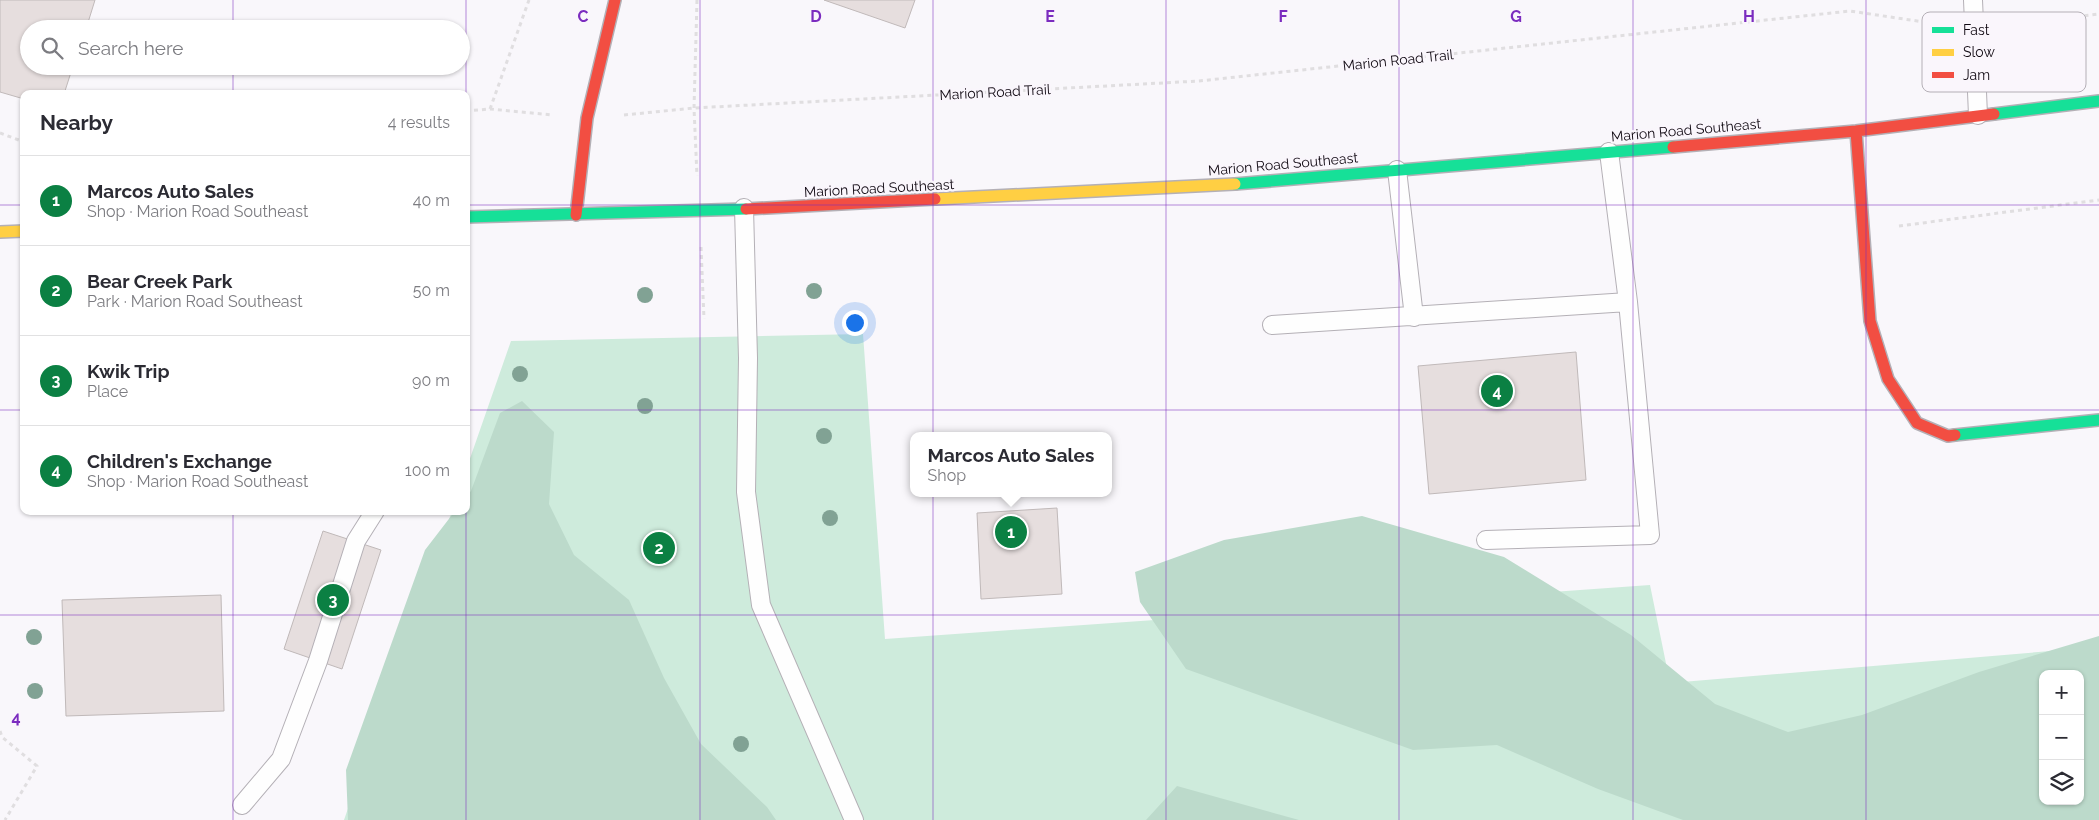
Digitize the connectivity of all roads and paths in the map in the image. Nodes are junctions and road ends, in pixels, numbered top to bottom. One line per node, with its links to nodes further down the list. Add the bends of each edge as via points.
1 (529, 0): 9 (path, via 490,109)
2 (615, 0): 18 (main road, via 587,118)
3 (697, 0): 6 (path, Marion Road Trail, via 694,108 1200,81 1850,11)
4 (2099, 14): 5 (path, Marion Road Trail)
5 (2086, 16)
6 (1922, 22)
7 (1977, 92): 10 (lane)
8 (2099, 101): 10 (main road, Marion Road Southeast)
9 (470, 111)
10 (1978, 115): 11 (main road, Marion Road Southeast)
11 (1856, 130): 14 (main road, Marion Road Southeast); 21 (main road)
12 (0, 134): 13 (path)
13 (20, 141)
14 (1609, 152): 15 (main road, Marion Road Southeast); 23 (lane)
15 (1397, 170): 17 (main road, Marion Road Southeast, via 1198,187); 24 (lane)
16 (2099, 200): 21 (path)
17 (744, 208): 18 (main road, Marion Road Southeast); 32 (lane, via 748,358 746,492 761,605)
18 (576, 215): 19 (main road, Marion Road Southeast)
19 (470, 217)
20 (20, 231): 22 (main road)
21 (1863, 231): 26 (main road, via 1870,321 1888,380 1917,423 1948,436)
22 (0, 232)
23 (1628, 302): 24 (lane); 28 (lane, via 1650,535)
24 (1414, 317): 25 (lane)
25 (1272, 325)
26 (2099, 420)
27 (372, 515): 30 (lane, via 356,541 318,661 281,759)
28 (1486, 540)
29 (0, 731): 31 (path, via 2,737 38,766)
30 (242, 805)
31 (5, 820)
32 (854, 820)

